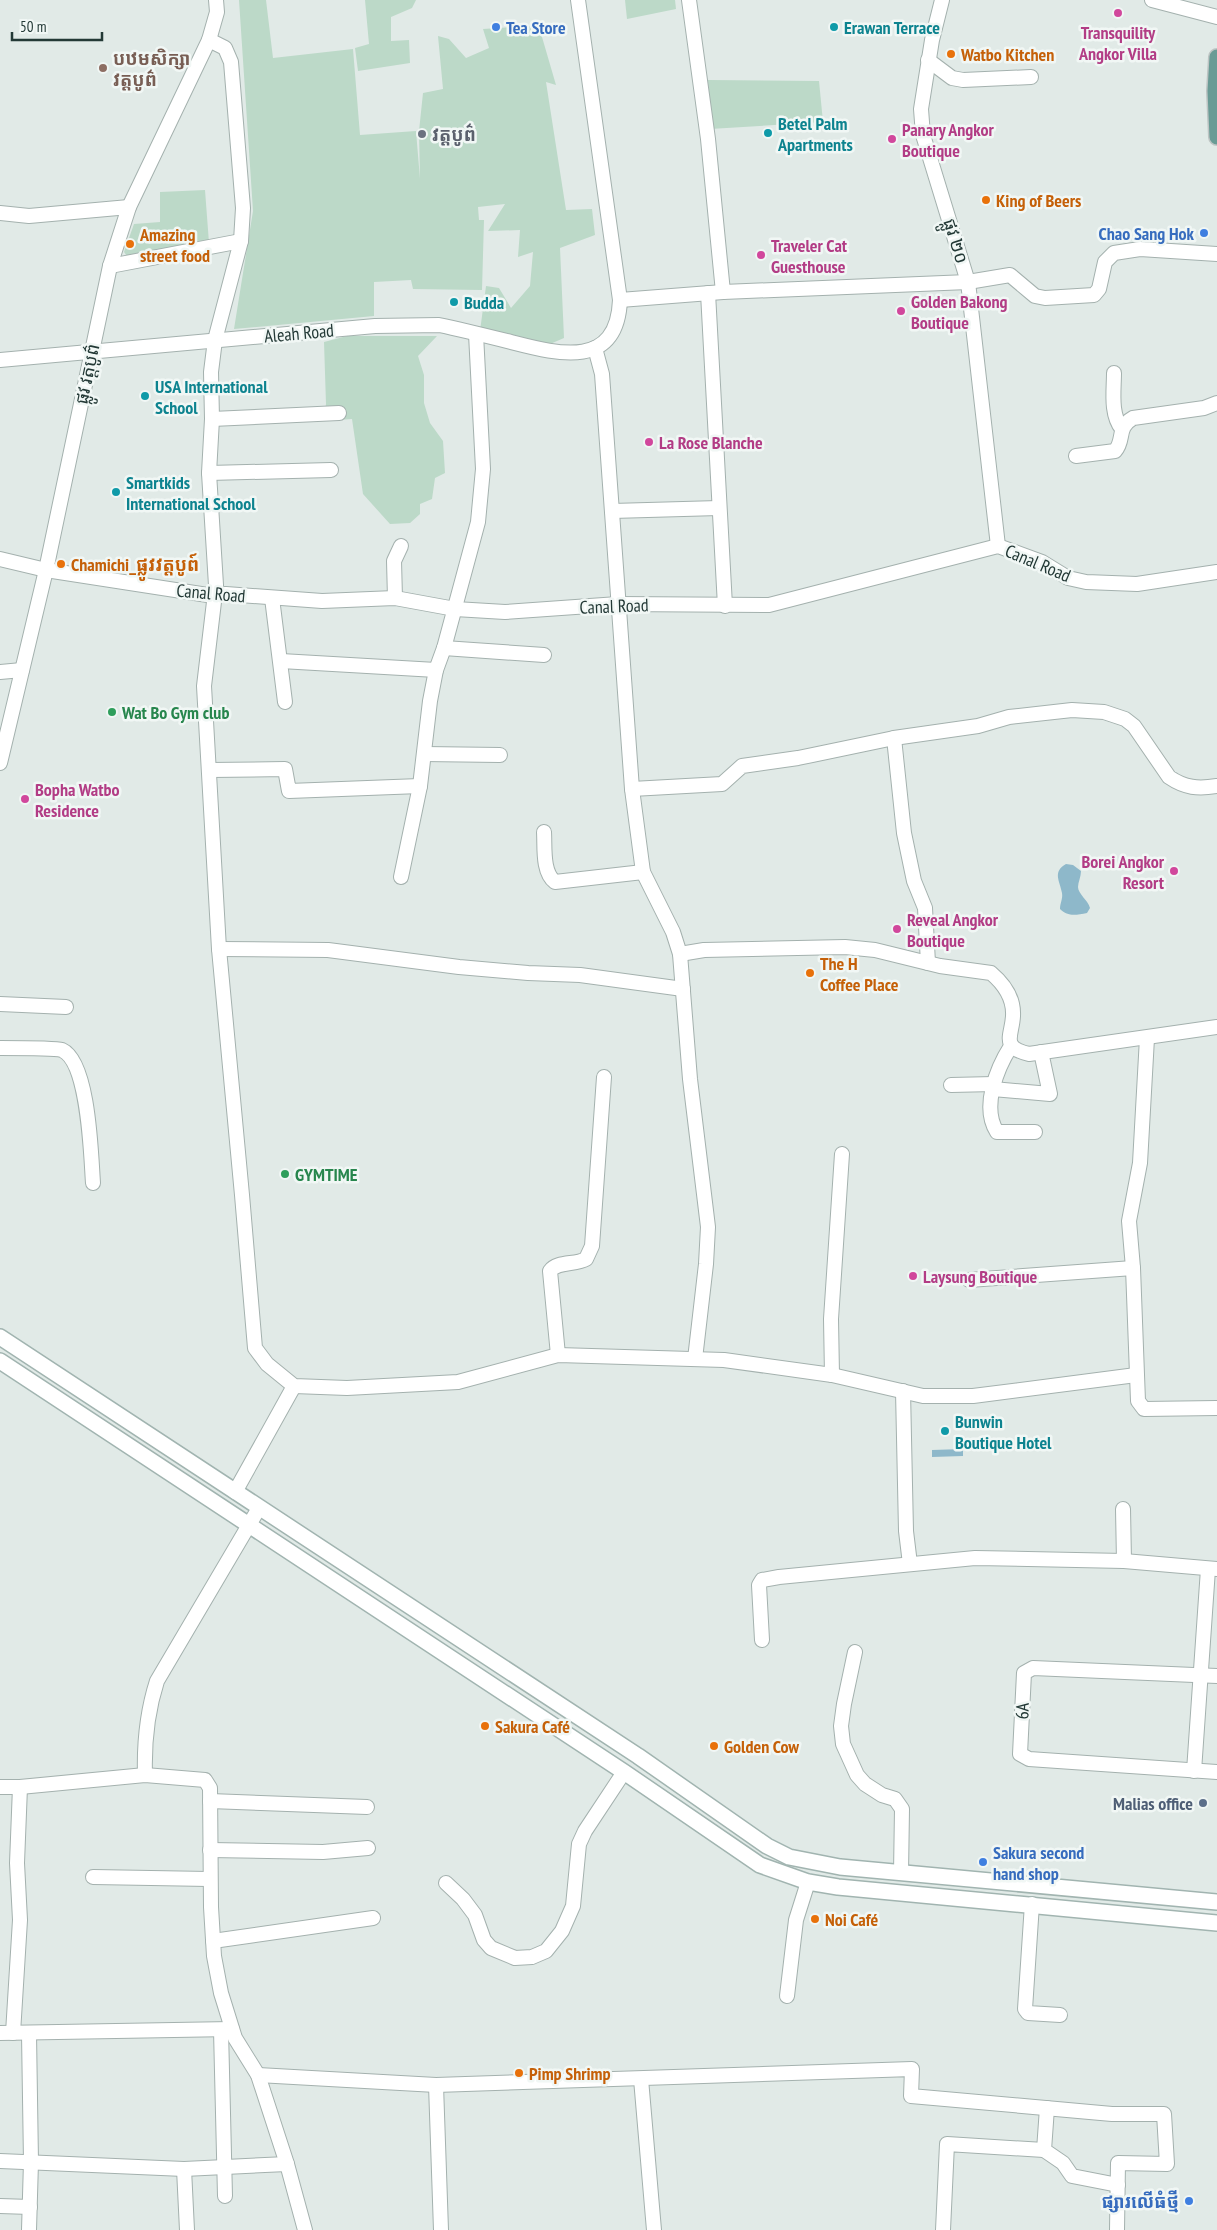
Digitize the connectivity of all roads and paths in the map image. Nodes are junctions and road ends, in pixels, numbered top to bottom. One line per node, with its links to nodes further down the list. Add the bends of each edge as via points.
1 (216, 0): 7 (street, ផ្លូវ វត្តបូព៌)
2 (578, 0): 20 (street)
3 (689, 0): 18 (street, via 708,139)
4 (942, 0): 9 (street, ផ្លូវ ២០)
5 (1152, 0): 6 (street)
6 (1217, 17)
7 (209, 40): 12 (street, ផ្លូវ វត្តបូព៌); 14 (street, via 225,48 231,62 243,208)
8 (1217, 57): 11 (main road, via 1214,91)
9 (928, 60): 10 (street, via 952,78 963,80); 17 (street, ផ្លូវ ២០, via 921,109 924,135)
10 (1031, 77)
11 (1217, 137)
12 (129, 207): 13 (street, via 28,216); 16 (street, ផ្លូវ វត្តបូព៌)
13 (0, 213)
14 (241, 241): 16 (street); 22 (street)
15 (1217, 254): 17 (street, via 1140,249 1114,252 1105,262 1094,294 1035,296 1010,275)
16 (110, 266): 24 (street, ផ្លូវ វត្តបូព៌)
17 (968, 282): 18 (street); 37 (street, ផ្លូវ ២០)
18 (723, 292): 19 (street)
19 (708, 293): 20 (street); 34 (street)
20 (620, 300): 23 (street, via 615,326)
21 (476, 334): 22 (street, Aleah Road, via 422,324); 23 (street, Aleah Road, via 566,354); 46 (street, via 483,470 478,522)
22 (215, 340): 24 (street, Aleah Road); 29 (street, via 211,372)
23 (595, 348): 35 (street, via 602,374)
24 (91, 352): 25 (street, Aleah Road); 39 (street, ផ្លូវ វត្តបូព៌)
25 (0, 360)
26 (1114, 372): 30 (street, via 1114,406)
27 (1217, 403): 30 (street, via 1204,408 1132,418)
28 (339, 413): 29 (street)
29 (212, 419): 33 (street)
30 (1122, 429): 31 (street, via 1115,451)
31 (1076, 456)
32 (331, 470): 33 (street)
33 (209, 473): 41 (street)
34 (719, 508): 35 (street); 45 (street)
35 (612, 511): 44 (street)
36 (401, 546): 43 (street, via 394,561)
37 (998, 546): 40 (street, Canal Road, via 1042,562 1068,578 1086,582 1137,584); 45 (street, Canal Road, via 769,605)
38 (0, 560): 39 (street, Canal Road)
39 (46, 570): 41 (street, Canal Road); 50 (street, ផ្លូវ វត្តបូព៌)
40 (1217, 572)
41 (214, 596): 42 (street, Canal Road); 58 (street, via 204,686)
42 (272, 598): 43 (street, Canal Road, via 322,601); 49 (street)
43 (395, 598): 46 (street, Canal Road)
44 (618, 604): 45 (street, Canal Road); 46 (street, Canal Road, via 504,612); 61 (street)
45 (725, 606)
46 (455, 609): 47 (street)
47 (444, 648): 48 (street); 51 (street)
48 (544, 655)
49 (281, 661): 51 (street); 53 (street)
50 (22, 670): 52 (street); 57 (street, ផ្លូវ វត្តបូព៌)
51 (436, 670): 55 (street)
52 (0, 672)
53 (285, 702)
54 (894, 738): 60 (street, via 978,726 1028,714 1072,710 1104,712 1115,714 1134,726 1169,777 1195,788); 61 (street, via 742,766 722,784); 67 (street, via 904,833 914,881 925,908)
55 (424, 754): 56 (street); 59 (street)
56 (500, 755)
57 (0, 763)
58 (210, 770): 59 (street, via 285,769 290,791); 65 (street)
59 (420, 786): 64 (street)
60 (1217, 786)
61 (632, 788): 63 (street)
62 (544, 832): 63 (street, via 547,871 555,882)
63 (643, 872): 66 (street, via 673,932)
64 (401, 877)
65 (219, 949): 68 (street, via 328,950 459,967 580,975); 90 (street, via 254,1348 267,1364)
66 (680, 954): 67 (street, via 704,950 845,947 875,950); 68 (street)
67 (928, 963): 73 (street, via 991,972 1000,981 1008,991 1013,1015 1008,1039)
68 (683, 989): 86 (street, via 708,1227)
69 (0, 1004): 70 (street)
70 (66, 1007)
71 (1217, 1028): 72 (street)
72 (1147, 1038): 75 (street); 82 (street, via 1140,1163 1129,1221)
73 (1011, 1046): 75 (street, via 1029,1054); 78 (street, via 1001,1062)
74 (0, 1048): 81 (street, via 62,1050 70,1058 78,1070 85,1095)
75 (1041, 1052): 78 (street, via 1050,1094)
76 (604, 1077): 85 (street, via 592,1246 586,1259 576,1264 557,1266 550,1271)
77 (951, 1084): 78 (street)
78 (993, 1086): 79 (street, via 991,1123 997,1132)
79 (1035, 1132)
80 (842, 1154): 88 (street, via 831,1319)
81 (93, 1183)
82 (1133, 1268): 83 (street); 89 (street)
83 (969, 1280)
84 (0, 1337): 93 (main road)
85 (558, 1355): 86 (street); 90 (street, via 458,1382 347,1388)
86 (695, 1359): 88 (street)
87 (0, 1361): 96 (main road)
88 (832, 1375): 91 (street)
89 (1136, 1375): 91 (street, via 973,1396 940,1397); 92 (street, via 1138,1401 1144,1410)
90 (294, 1386): 93 (street)
91 (903, 1391): 98 (street, via 906,1530)
92 (1217, 1408)
93 (235, 1492): 94 (main road)
94 (258, 1508): 96 (street); 114 (main road, via 638,1756 767,1846 789,1857 816,1863)
95 (1123, 1509): 97 (street)
96 (248, 1525): 105 (main road); 107 (street, via 158,1681 150,1702 144,1745)
97 (1124, 1561): 98 (street, via 976,1558); 99 (street)
98 (910, 1564): 100 (street, via 762,1580 759,1585)
99 (1213, 1569): 102 (street)
100 (762, 1640)
101 (855, 1652): 114 (street, via 841,1726 844,1744 857,1775 865,1784 895,1799 902,1809)
102 (1202, 1675): 103 (street, 6A); 104 (street); 104 (street, 6A, via 1033,1668 1024,1673 1020,1754 1025,1758)
103 (1217, 1676)
104 (1194, 1771): 106 (street, 6A)
105 (624, 1772): 117 (main road, via 760,1865); 118 (street, via 579,1844 573,1906 562,1931 546,1951 532,1957 515,1958 492,1948 484,1940 475,1915)
106 (1217, 1772)
107 (145, 1776): 109 (street); 110 (street, via 205,1780 210,1788)
108 (0, 1787): 109 (street)
109 (20, 1787): 127 (street, via 17,1863 20,1920)
110 (210, 1801): 111 (street); 113 (street)
111 (367, 1807)
112 (368, 1848): 113 (street, via 323,1852)
113 (210, 1850): 116 (street)
114 (901, 1873): 119 (main road)
115 (92, 1877): 116 (street)
116 (209, 1878): 123 (street)
117 (808, 1882): 120 (main road); 124 (street, via 796,1920)
118 (446, 1883)
119 (1217, 1902)
120 (1032, 1904): 122 (main road); 125 (street, via 1025,2009 1028,2013)
121 (373, 1918): 123 (street)
122 (1217, 1923)
123 (212, 1941): 126 (street)
124 (787, 1996)
125 (1060, 2015)
126 (226, 2029): 128 (street); 129 (street); 137 (street)
127 (6, 2033): 128 (street)
128 (29, 2034): 135 (street)
129 (258, 2075): 131 (street); 136 (street)
130 (641, 2079): 131 (street); 132 (street, via 912,2069 911,2096); 147 (street)
131 (436, 2085): 146 (street)
132 (1048, 2108): 133 (street); 139 (street, via 1112,2114 1164,2114 1167,2164 1118,2163)
133 (1044, 2150): 139 (street, via 1063,2163 1072,2176); 148 (street, via 947,2144)
134 (0, 2161): 135 (street)
135 (31, 2162): 138 (street); 142 (street)
136 (287, 2164): 137 (street); 145 (street)
137 (224, 2168): 138 (street); 140 (street)
138 (184, 2169): 144 (street)
139 (1118, 2185): 149 (street)
140 (225, 2196)
141 (0, 2206): 142 (street)
142 (30, 2207): 143 (street)
143 (29, 2230)
144 (187, 2230)
145 (305, 2230)
146 (440, 2230)
147 (654, 2230)
148 (943, 2230)
149 (1117, 2230)

